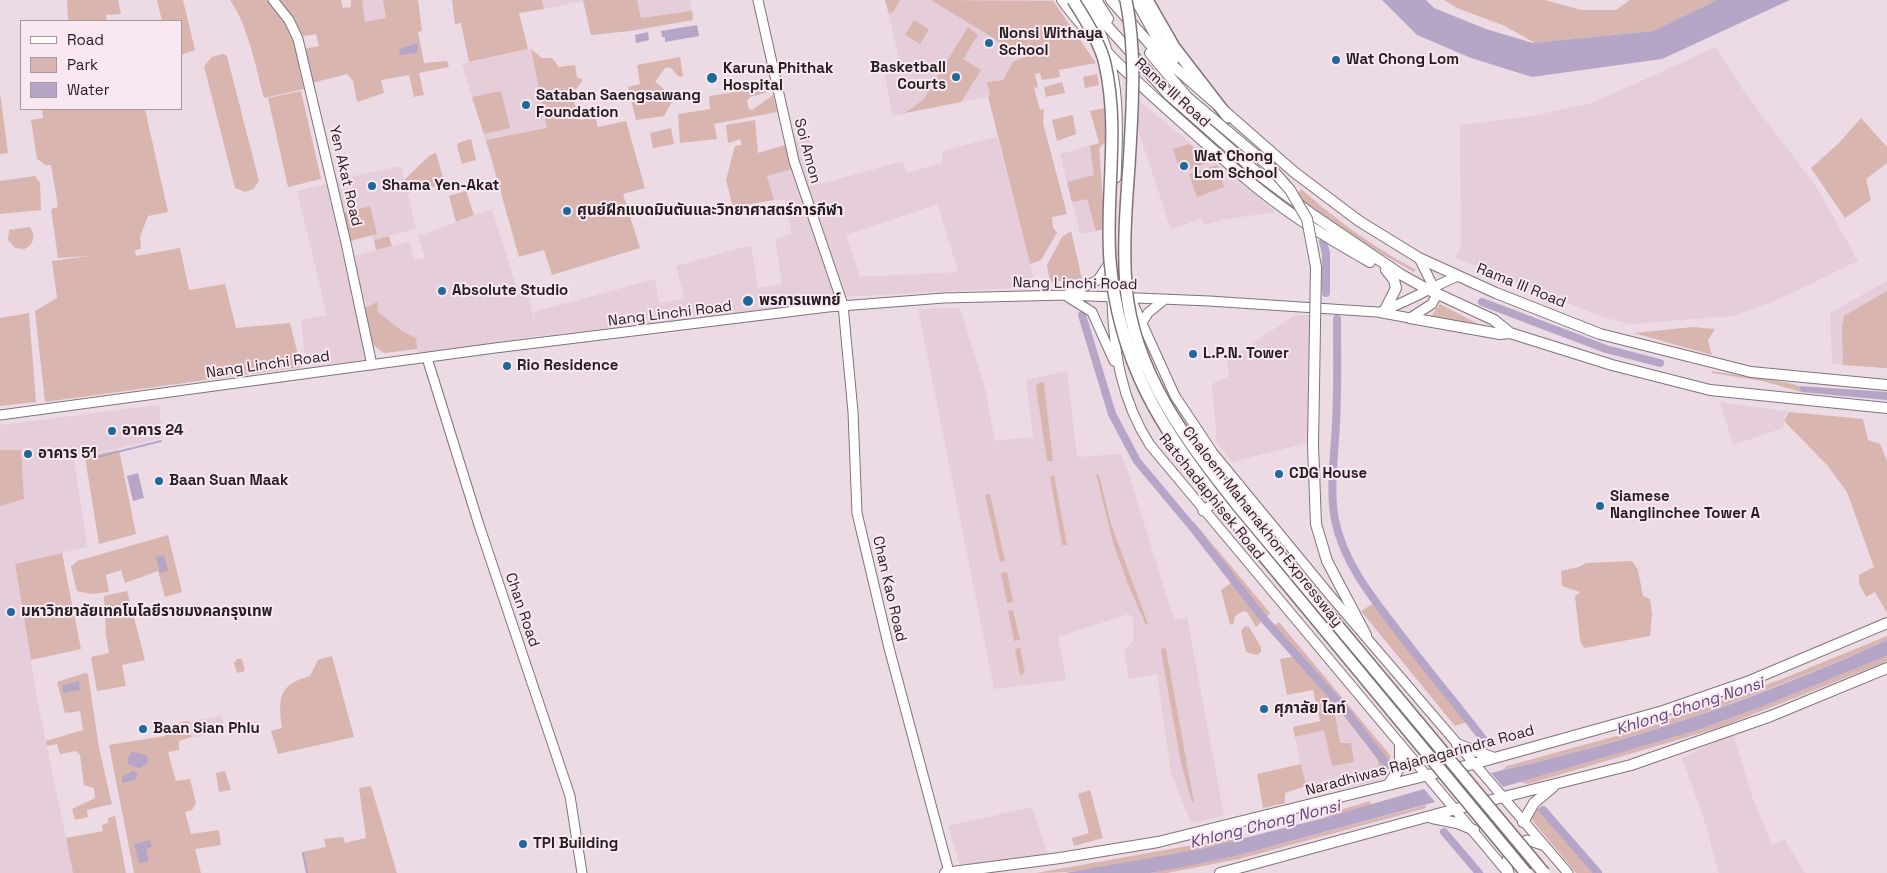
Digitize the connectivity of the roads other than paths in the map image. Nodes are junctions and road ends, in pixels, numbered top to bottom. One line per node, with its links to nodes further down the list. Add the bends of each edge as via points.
1 (272, 0): 38 (main road, Yen Akat Road, via 289,20 298,39)
2 (758, 0): 32 (main road, Soi Amon, via 794,162)
3 (1062, 0): 14 (main road, Rama III Road)
4 (1073, 0): 66 (highway, Chaloem Mahanakhon Expressway, bridge, via 1105,62 1113,115 1110,260 1125,342 1150,403 1184,458 1218,501)
5 (1083, 0): 13 (main road, Rama III Road); 14 (main road, Ratchadaphisek Road, via 1097,23)
6 (1096, 0): 13 (main road, Rama III Road)
7 (1111, 0): 12 (main road, Rama III Road)
8 (1119, 0): 15 (main road)
9 (1126, 0): 67 (highway, Chaloem Mahanakhon Expressway, bridge, via 1132,63 1126,288 1137,342 1160,396 1200,458 1238,506)
10 (1136, 0): 16 (main road, Rama III Road, via 1164,49)
11 (1147, 0): 18 (highway, via 1179,54)
12 (1132, 27): 15 (main road, Rama III Road); 46 (main road, bridge, via 1187,97 1274,172 1300,203 1307,219 1316,267 1313,445 1316,524 1327,561)
13 (1118, 37): 17 (main road, Rama III Road)
14 (1111, 58): 19 (main road, Rama III Road); 22 (main road, Ratchadaphisek Road, via 1118,103)
15 (1175, 69): 16 (main road, Rama III Road)
16 (1199, 90): 18 (main road, Rama III Road)
17 (1168, 94): 19 (main road); 21 (main road, Rama III Road)
18 (1228, 117): 20 (main road, Rama III Road)
19 (1201, 139): 24 (main road, Rama III Road, via 1274,201 1316,230)
20 (1294, 172): 21 (main road, via 1293,190); 23 (main road, Rama III Road, via 1365,226)
21 (1284, 194): 25 (main road, Rama III Road)
22 (1112, 258): 28 (main road, via 1098,280); 29 (main road, Ratchadaphisek Road)
23 (1419, 258): 26 (main road, Rama III Road); 27 (main road)
24 (1386, 270): 25 (main road, Rama III Road); 33 (main road, via 1396,288)
25 (1400, 274): 27 (main road, Rama III Road)
26 (1458, 276): 27 (main road, Nang Linchi Road); 40 (main road, Rama III Road, via 1600,334 1701,360 1752,372)
27 (1433, 290): 33 (main road, Nang Linchi Road); 34 (main road, Nang Linchi Road, via 1432,304); 36 (main road, Rama III Road, via 1494,320)
28 (1066, 295): 29 (main road, Nang Linchi Road); 32 (main road, Nang Linchi Road, via 965,296); 39 (main road, via 1092,312)
29 (1111, 297): 30 (main road, Nang Linchi Road); 39 (main road, Ratchadaphisek Road)
30 (1131, 299): 31 (main road, Nang Linchi Road); 35 (main road, Ratchadaphisek Road)
31 (1165, 299): 33 (main road, Nang Linchi Road); 35 (main road)
32 (843, 305): 37 (main road, Nang Linchi Road); 61 (main road, Chan Kao Road, via 853,412 857,513 886,639)
33 (1381, 311): 34 (main road, Nang Linchi Road)
34 (1410, 318): 36 (main road)
35 (1142, 323): 43 (main road, Ratchadaphisek Road, via 1175,396 1213,453)
36 (1510, 333): 41 (main road, Rama III Road, via 1612,365 1710,390)
37 (427, 358): 38 (main road, Nang Linchi Road); 62 (main road, Chan Road, via 570,796)
38 (372, 365): 42 (main road, Nang Linchi Road)
39 (1118, 368): 44 (main road, Ratchadaphisek Road, via 1142,433)
40 (1887, 385)
41 (1887, 408)
42 (0, 414)
43 (1239, 484): 44 (main road); 46 (main road, Ratchadaphisek Road)
44 (1204, 511): 48 (main road, Ratchadaphisek Road)
45 (1887, 624): 50 (main road, Naradhiwas Rajanagarindra Road, via 1663,711)
46 (1366, 635): 49 (main road, Ratchadaphisek Road)
47 (1887, 668): 54 (main road, via 1771,716 1631,765)
48 (1400, 744): 52 (main road, Ratchadaphisek Road); 53 (main road, via 1400,767)
49 (1457, 744): 50 (main road); 51 (main road, Ratchadaphisek Road)
50 (1494, 758): 51 (main road, Naradhiwas Rajanagarindra Road)
51 (1473, 764): 52 (main road, Naradhiwas Rajanagarindra Road); 55 (main road, Ratchadaphisek Road)
52 (1426, 774): 53 (main road, Naradhiwas Rajanagarindra Road); 56 (main road, Ratchadaphisek Road)
53 (1389, 784): 61 (main road, Naradhiwas Rajanagarindra Road, via 1158,842)
54 (1556, 785): 55 (main road); 58 (main road, via 1534,803)
55 (1503, 798): 56 (main road); 58 (main road, Ratchadaphisek Road)
56 (1456, 809): 57 (main road); 59 (main road, Ratchadaphisek Road)
57 (1428, 817): 59 (main road); 64 (main road)
58 (1523, 822): 60 (main road, Ratchadaphisek Road)
59 (1474, 830): 65 (main road, Ratchadaphisek Road)
60 (1548, 849): 65 (main road, via 1533,840 1519,843 1509,855); 68 (main road, Ratchadaphisek Road)
61 (949, 872): 63 (main road, Naradhiwas Rajanagarindra Road)
62 (582, 873)
63 (945, 873)
64 (1220, 873)
65 (1509, 873)
66 (1526, 873)
67 (1544, 873)
68 (1568, 873)

